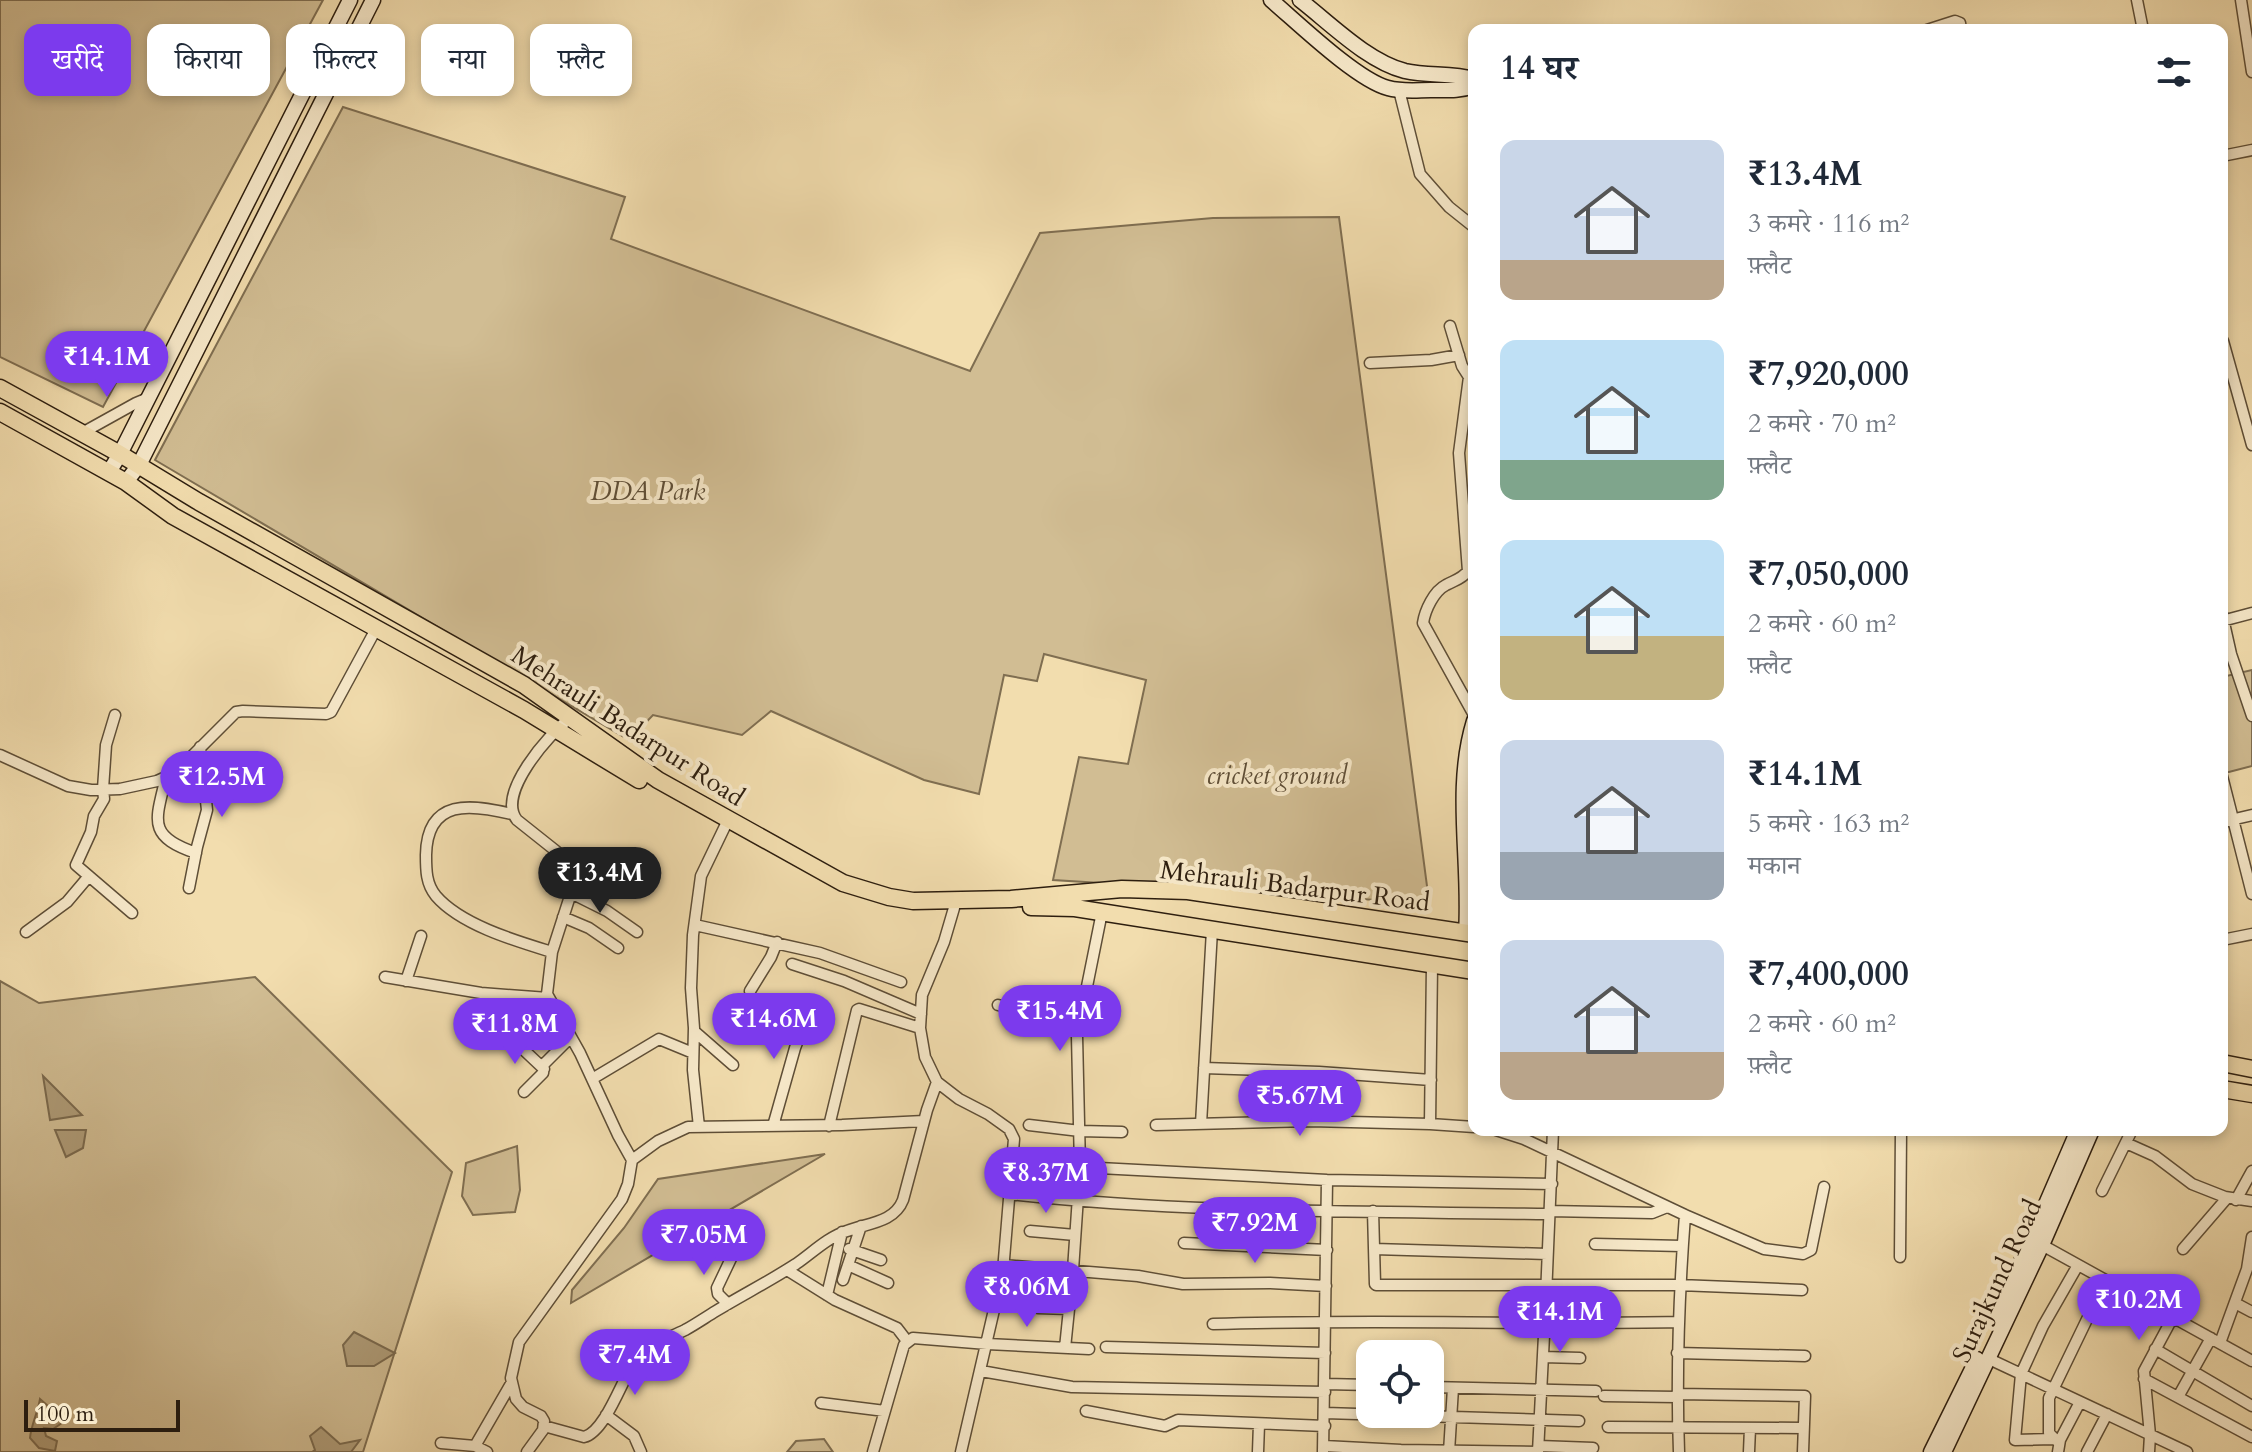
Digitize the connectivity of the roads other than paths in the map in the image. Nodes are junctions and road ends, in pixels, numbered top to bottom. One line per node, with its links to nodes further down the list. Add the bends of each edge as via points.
1 (350, 0): 22 (main road)
2 (373, 0): 27 (main road)
3 (1271, 0): 11 (main road, via 1351,67 1375,83)
4 (1300, 0): 9 (main road, via 1383,63)
5 (2137, 0): 7 (street)
6 (2241, 0): 8 (street)
7 (2142, 24)
8 (2252, 72)
9 (1468, 78)
10 (1468, 87): 11 (main road)
11 (1399, 90): 14 (street, via 1420,174)
12 (2252, 150): 13 (street)
13 (2228, 155)
14 (1468, 222)
15 (1450, 326): 16 (street)
16 (1459, 355): 18 (street); 19 (street)
17 (2228, 361): 25 (street)
18 (1370, 363)
19 (1468, 376)
20 (1468, 385): 31 (street, via 1459,453)
21 (0, 388): 24 (main road, Mehrauli Badarpur Road)
22 (148, 398): 24 (street); 26 (main road)
23 (0, 412): 28 (main road, Mehrauli Badarpur Road)
24 (82, 433): 26 (main road, Mehrauli Badarpur Road)
25 (2252, 445)
26 (120, 454): 27 (main road, Mehrauli Badarpur Road); 28 (main road)
27 (139, 465): 29 (main road); 39 (main road, Mehrauli Badarpur Road, via 524,685)
28 (109, 472): 29 (main road, Mehrauli Badarpur Road)
29 (126, 482): 34 (main road, Mehrauli Badarpur Road, via 173,516)
30 (1468, 571): 36 (street, via 1436,593 1423,623)
31 (1468, 571)
32 (2252, 613): 33 (street)
33 (2228, 617)
34 (376, 629): 39 (main road, Mehrauli Badarpur Road, via 524,710); 40 (street, via 331,712 236,712)
35 (2228, 642): 38 (street)
36 (1468, 707)
37 (115, 715): 44 (street, via 106,745)
38 (2252, 716)
39 (562, 724): 45 (street, via 543,743 516,787); 49 (main road, Mehrauli Badarpur Road)
40 (200, 747): 43 (street); 50 (street, via 207,810)
41 (1468, 751): 55 (main road)
42 (0, 755): 44 (street, via 68,786)
43 (166, 777): 44 (street); 50 (street, via 158,826 175,846)
44 (103, 789): 51 (street, via 104,799 76,865)
45 (512, 814): 53 (street, via 571,865); 71 (street, via 465,806 439,816 428,835 427,881 437,898 472,922)
46 (2252, 815): 47 (street)
47 (2228, 821)
48 (2228, 824): 54 (street)
49 (726, 825): 56 (main road, Mehrauli Badarpur Road, via 832,878 889,897); 57 (main road, Mehrauli Badarpur Road, via 825,885 860,899 891,908); 61 (street, via 701,876)
50 (196, 853): 52 (street)
51 (89, 876): 59 (street); 63 (street, via 67,902)
52 (189, 888)
53 (571, 893): 60 (street); 64 (street)
54 (2252, 894)
55 (1468, 896)
56 (1075, 901): 57 (main road, Mehrauli Badarpur Road); 58 (main road, Mehrauli Badarpur Road); 65 (main road, Mehrauli Badarpur Road, via 1122,889 1188,891)
57 (954, 908): 82 (street, via 922,995)
58 (1102, 912): 62 (main road, Mehrauli Badarpur Road); 83 (street)
59 (132, 913)
60 (563, 917): 70 (street); 71 (street)
61 (695, 925): 69 (street); 85 (street)
62 (1212, 930): 73 (main road, Mehrauli Badarpur Road); 91 (street)
63 (26, 932)
64 (637, 932)
65 (1468, 933)
66 (2252, 934): 68 (street)
67 (421, 936): 76 (street)
68 (2228, 939)
69 (777, 942): 77 (street); 78 (street)
70 (618, 948)
71 (552, 952): 79 (street)
72 (792, 964): 82 (street)
73 (1432, 965): 74 (main road, Mehrauli Badarpur Road); 95 (street)
74 (1468, 970)
75 (385, 977): 76 (street)
76 (406, 981): 79 (street)
77 (901, 982)
78 (750, 991)
79 (548, 998): 87 (street)
80 (998, 1005): 83 (street)
81 (810, 1009): 105 (street)
82 (921, 1014): 84 (street)
83 (1080, 1024): 109 (street)
84 (920, 1028): 96 (street); 106 (street, via 857,1010)
85 (694, 1031): 88 (street); 90 (street)
86 (510, 1037): 92 (street)
87 (571, 1037): 92 (street); 94 (street)
88 (693, 1053): 94 (street, via 659,1039); 107 (street)
89 (2228, 1064): 93 (main road)
90 (733, 1065)
91 (1204, 1068): 95 (street); 101 (street)
92 (544, 1069): 98 (street)
93 (2252, 1069)
94 (592, 1079): 119 (street)
95 (1431, 1080): 102 (street)
96 (937, 1082): 100 (street); 127 (street, via 1012,1134)
97 (2228, 1090): 99 (main road)
98 (524, 1092)
99 (2252, 1094)
100 (924, 1121): 106 (street); 136 (street, via 901,1207)
101 (1201, 1124): 102 (street); 104 (street)
102 (1430, 1124): 108 (street)
103 (1029, 1125): 109 (street)
104 (1156, 1125)
105 (773, 1126): 106 (street); 107 (street)
106 (829, 1126)
107 (699, 1127): 119 (street, via 671,1134)
108 (1468, 1127)
109 (1080, 1131): 110 (street); 121 (street)
110 (1122, 1132)
111 (1527, 1136): 118 (street)
112 (1553, 1136): 118 (street)
113 (1901, 1136): 153 (street)
114 (2075, 1136): 241 (main road, Surajkund Road)
115 (2089, 1136): 143 (main road, Surajkund Road)
116 (2129, 1136): 117 (street)
117 (2126, 1143): 126 (street); 128 (street, via 2155,1156 2192,1184)
118 (1552, 1154): 124 (street); 131 (street)
119 (632, 1160): 196 (street, via 622,1199 519,1342)
120 (1033, 1168): 121 (street)
121 (1080, 1168): 123 (street); 129 (street)
122 (2252, 1171): 128 (street)
123 (1327, 1180): 124 (street); 132 (street)
124 (1552, 1184): 134 (street)
125 (1824, 1187): 135 (street, via 1811,1250 1803,1254 1764,1249)
126 (2102, 1191)
127 (1009, 1194): 129 (street); 156 (street)
128 (2232, 1199): 130 (street); 148 (street)
129 (1076, 1201): 132 (street); 139 (street)
130 (2252, 1201)
131 (1667, 1207): 134 (street, via 1652,1213); 135 (street)
132 (1328, 1211): 133 (street); 150 (street)
133 (1373, 1211): 134 (street); 147 (street)
134 (1549, 1212): 152 (street)
135 (1685, 1215): 144 (street)
136 (861, 1226): 138 (street); 149 (street)
137 (1030, 1231): 139 (street)
138 (842, 1232): 145 (street); 158 (street)
139 (1075, 1235): 159 (street)
140 (2252, 1237): 151 (street)
141 (1184, 1243): 150 (street)
142 (1595, 1244): 144 (street)
143 (2042, 1245): 157 (street); 190 (main road, Surajkund Road)
144 (1682, 1246): 164 (street)
145 (839, 1247): 149 (street); 167 (street)
146 (736, 1248): 169 (street, via 717,1288)
147 (1374, 1249): 152 (street); 163 (street, via 1376,1285)
148 (2183, 1249)
149 (853, 1250): 154 (street); 155 (street)
150 (1327, 1250): 165 (street)
151 (2251, 1250): 168 (street)
152 (1547, 1254): 163 (street)
153 (1900, 1257)
154 (881, 1260)
155 (848, 1265): 160 (street); 162 (street)
156 (1004, 1265): 159 (street); 180 (street)
157 (2078, 1265): 161 (street); 194 (street)
158 (787, 1270): 167 (street); 169 (street)
159 (1073, 1270): 165 (street, via 1183,1284); 171 (street)
160 (843, 1280)
161 (2106, 1280): 173 (street); 201 (street)
162 (888, 1283)
163 (1546, 1284): 164 (street); 177 (street)
164 (1679, 1285): 166 (street); 175 (street)
165 (1326, 1286): 174 (street)
166 (1802, 1290)
167 (827, 1295): 178 (street, via 897,1328)
168 (2235, 1303): 172 (street); 179 (street)
169 (728, 1304): 212 (street, via 643,1352)
170 (1038, 1308): 171 (street)
171 (1069, 1309): 182 (street)
172 (2252, 1312)
173 (2173, 1317): 179 (street); 184 (street)
174 (1326, 1322): 176 (street); 177 (street); 185 (street)
175 (1678, 1322): 177 (street); 186 (street)
176 (1213, 1324)
177 (1543, 1325): 188 (street)
178 (907, 1341): 180 (street); 208 (street)
179 (2216, 1341): 191 (street); 192 (street)
180 (987, 1344): 182 (street); 193 (street)
181 (1106, 1347): 185 (street)
182 (1065, 1348): 183 (street)
183 (1089, 1349)
184 (2155, 1349): 192 (street); 195 (street)
185 (1325, 1353): 198 (street)
186 (1677, 1353): 187 (street); 203 (street)
187 (1805, 1356)
188 (1543, 1357): 189 (street); 202 (street)
189 (1580, 1358)
190 (1987, 1358): 194 (street); 242 (main road, Surajkund Road)
191 (2252, 1361)
192 (2192, 1370): 204 (street); 207 (street)
193 (981, 1371): 198 (street, via 1072,1387); 236 (street)
194 (2021, 1374): 201 (street); 226 (street, via 2015,1440)
195 (2144, 1379): 204 (street); 223 (street)
196 (512, 1382): 217 (street, via 516,1399 541,1416); 227 (street)
197 (1356, 1386): 198 (street)
198 (1325, 1388): 210 (street)
199 (1444, 1388): 200 (street)
200 (1453, 1388): 202 (street); 213 (street)
201 (2054, 1389): 205 (street); 226 (street, via 2048,1405 2049,1433)
202 (1541, 1391): 203 (street); 214 (street)
203 (1677, 1396): 220 (street); 222 (street, via 1805,1396)
204 (2178, 1397): 224 (street)
205 (2080, 1402): 211 (street); 226 (street)
206 (821, 1403): 208 (street)
207 (2252, 1406)
208 (885, 1411): 235 (street)
209 (1086, 1411): 216 (street, via 1165,1426 1178,1420)
210 (1325, 1413): 213 (street); 218 (street)
211 (2107, 1414): 223 (street); 243 (street)
212 (606, 1415): 217 (street, via 588,1437); 234 (street, via 634,1436)
213 (1451, 1417): 214 (street); 231 (street)
214 (1540, 1420): 215 (street); 230 (street)
215 (1579, 1421)
216 (1259, 1424): 218 (street); 237 (street)
217 (544, 1426): 233 (street)
218 (1325, 1426): 229 (street)
219 (1608, 1427): 220 (street)
220 (1678, 1427): 221 (street); 238 (street)
221 (1750, 1428): 222 (street); 239 (street)
222 (1803, 1428): 240 (street)
223 (2150, 1435): 244 (street); 245 (street)
224 (2252, 1437)
225 (441, 1443): 227 (street)
226 (2057, 1445)
227 (469, 1448): 232 (street)
228 (1593, 1448): 230 (street)
229 (1324, 1449): 231 (street)
230 (1539, 1450): 231 (street)
231 (1449, 1451)
232 (487, 1452)
233 (527, 1452)
234 (641, 1452)
235 (873, 1452)
236 (961, 1452)
237 (1258, 1452)
238 (1679, 1452)
239 (1749, 1452)
240 (1803, 1452)
241 (1931, 1452)
242 (1944, 1452)
243 (2087, 1452)
244 (2149, 1452)
245 (2187, 1452)

